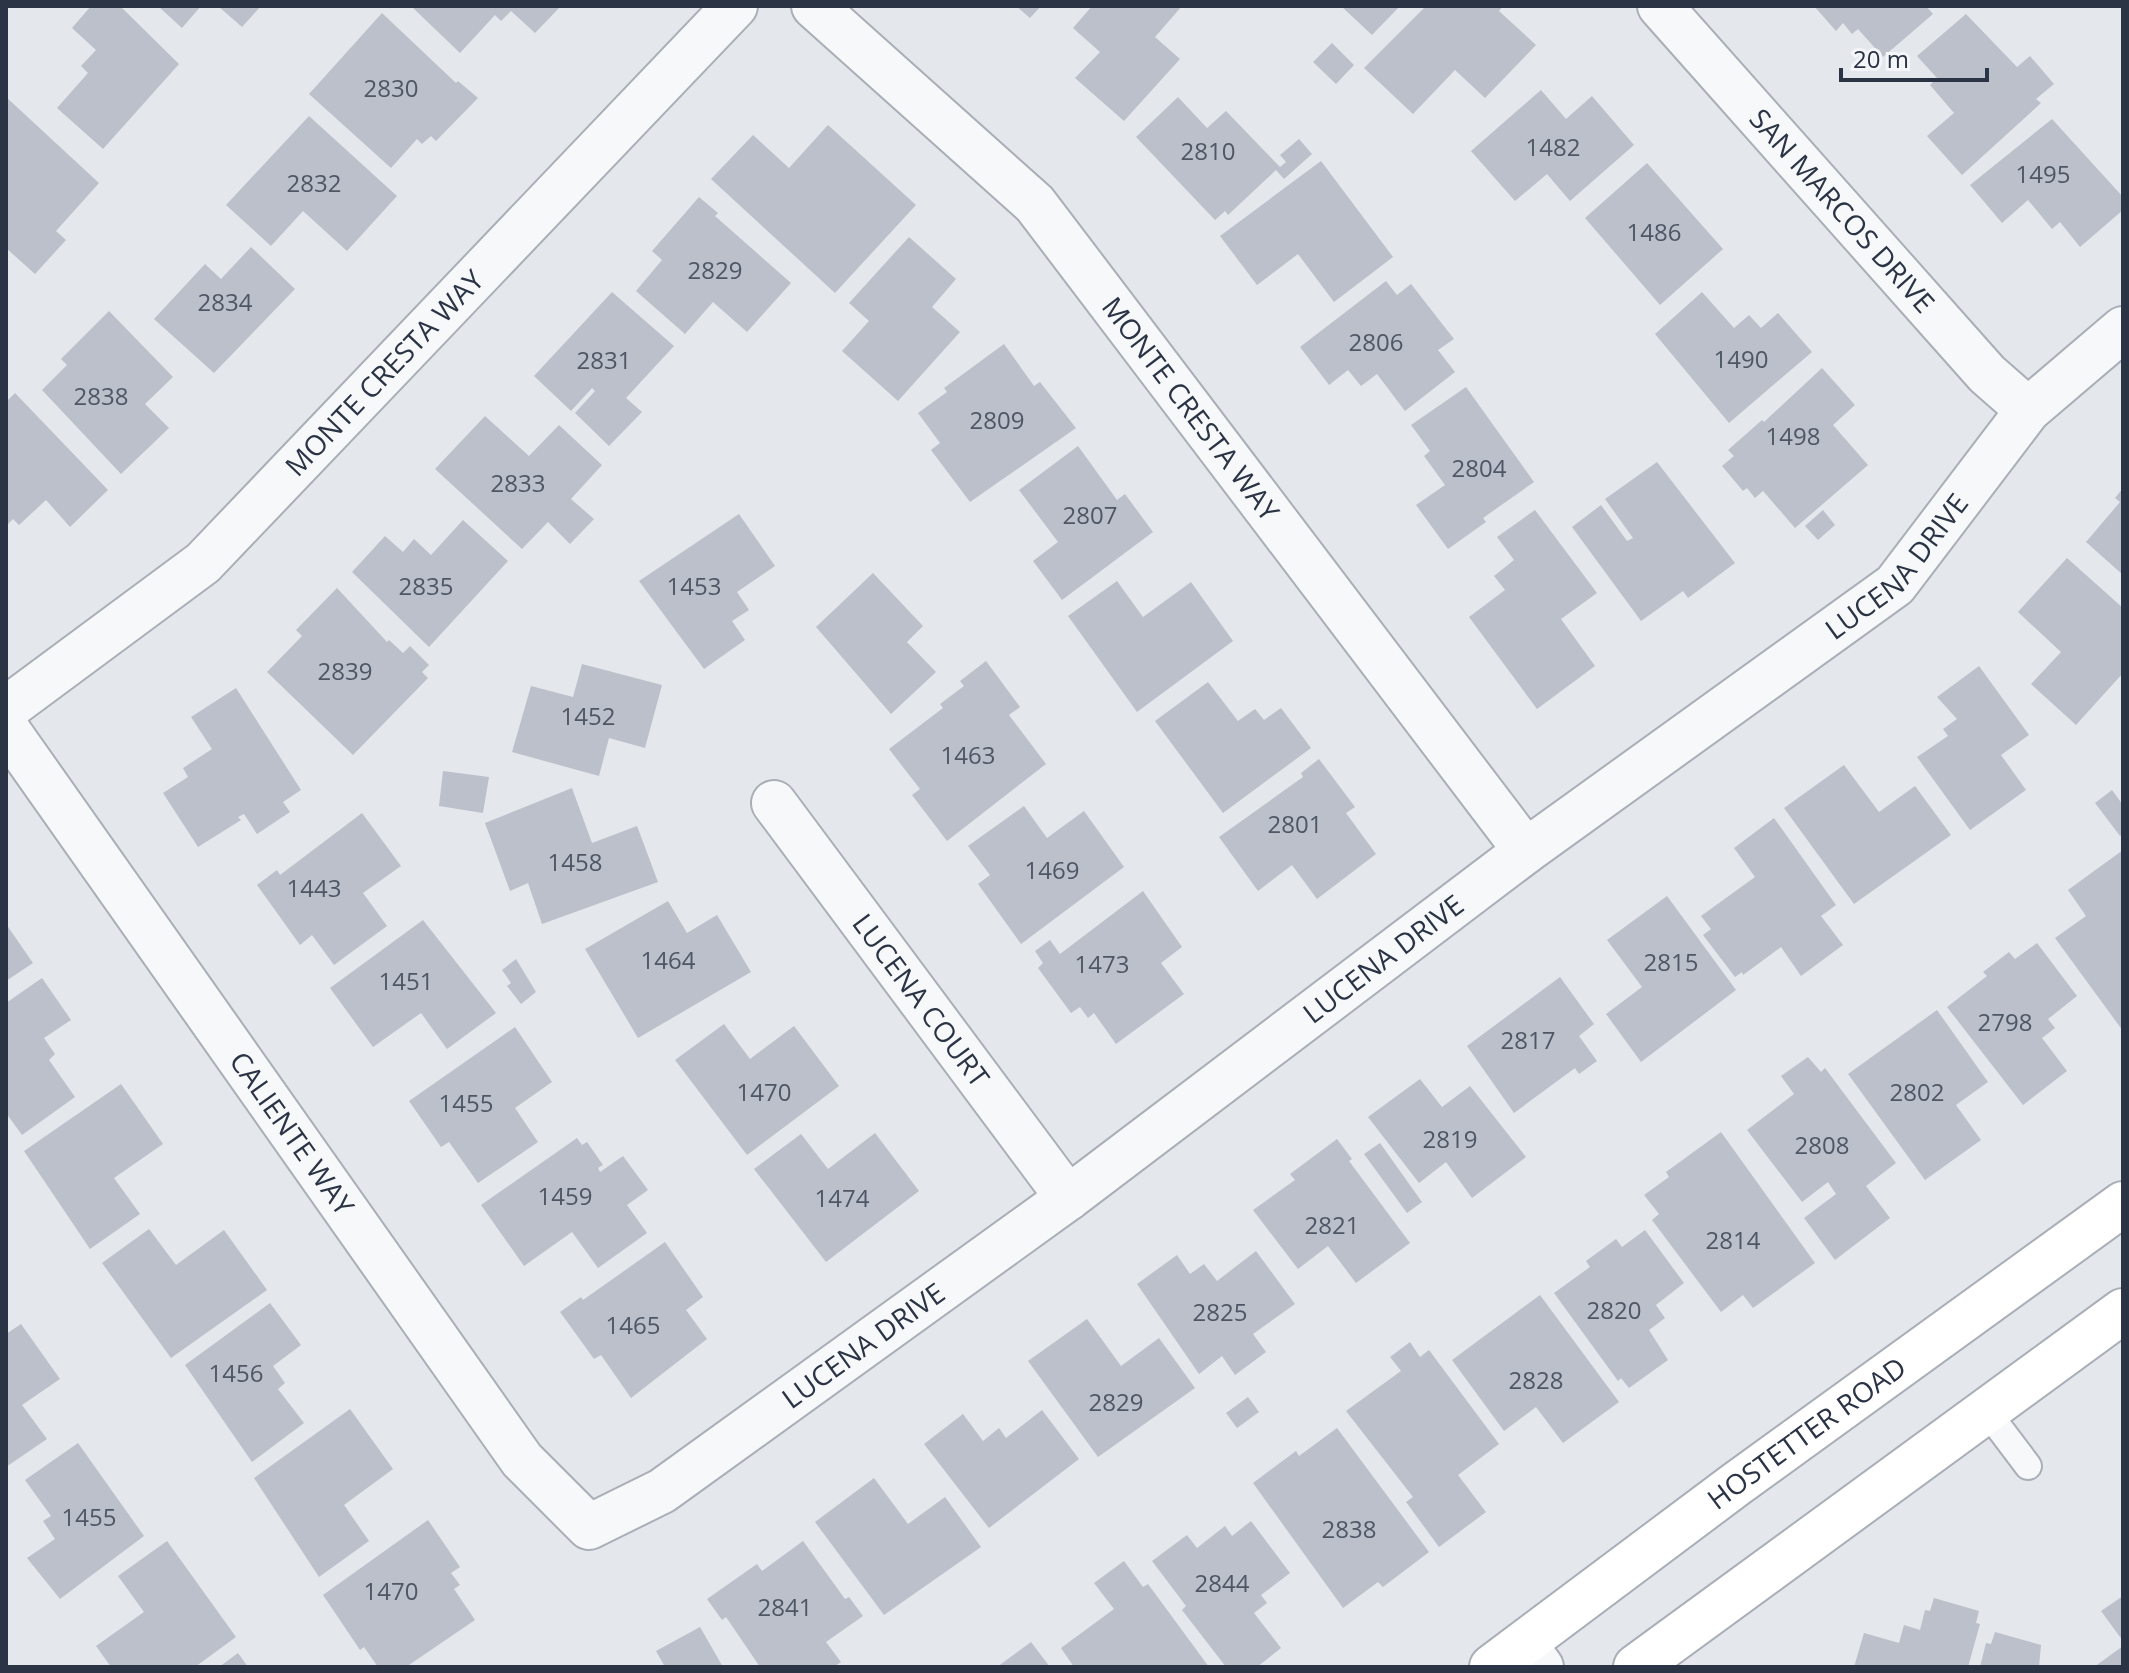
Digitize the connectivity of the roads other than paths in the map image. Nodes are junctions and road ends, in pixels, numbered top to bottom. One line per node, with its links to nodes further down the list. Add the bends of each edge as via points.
1 (735, 6): 6 (street, MONTE CRESTA WAY, via 203,563)
2 (814, 6): 9 (street, MONTE CRESTA WAY, via 1035,204)
3 (1660, 6): 5 (street, SAN MARCOS DRIVE, via 1987,374)
4 (2123, 329): 5 (street, LUCENA DRIVE)
5 (2028, 410): 9 (street, LUCENA DRIVE, via 1895,585)
6 (6, 709)
7 (6, 728): 15 (street, CALIENTE WAY, via 522,1460)
8 (774, 803): 10 (street, LUCENA COURT)
9 (1526, 851): 10 (street, LUCENA DRIVE)
10 (1068, 1198): 15 (street, LUCENA DRIVE, via 662,1491)
11 (2123, 1204): 16 (main road, HOSTETTER ROAD, via 1735,1485)
12 (2123, 1311): 13 (main road)
13 (1985, 1409): 14 (lane); 17 (main road)
14 (2028, 1466)
15 (589, 1527)
16 (1519, 1659)
17 (1636, 1667)

